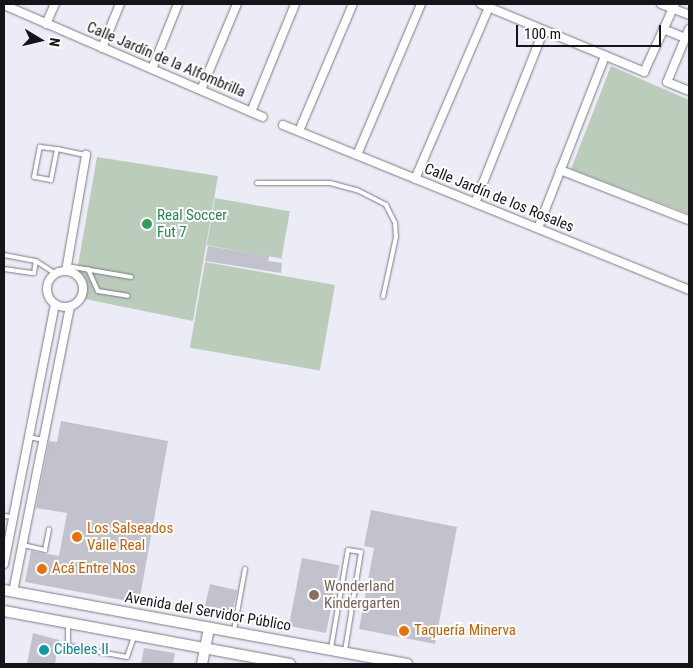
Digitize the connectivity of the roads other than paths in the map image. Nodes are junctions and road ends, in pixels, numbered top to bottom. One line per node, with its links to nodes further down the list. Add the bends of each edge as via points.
1 (55, 4): 14 (street)
2 (120, 4): 19 (street)
3 (178, 4): 21 (street)
4 (237, 4): 22 (street)
5 (295, 4): 24 (street)
6 (353, 4): 27 (street)
7 (421, 4): 30 (street)
8 (480, 4): 12 (street)
9 (661, 4): 11 (street)
10 (4, 5): 14 (street, Calle Jardín de la Alfombrilla)
11 (674, 6): 13 (street); 17 (street)
12 (489, 8): 16 (street); 32 (street)
13 (689, 15)
14 (46, 24): 19 (street, Calle Jardín de la Alfombrilla)
15 (689, 29): 18 (street)
16 (544, 30): 20 (street); 34 (street)
17 (663, 30): 18 (street); 20 (street, via 644,72)
18 (685, 38): 23 (street, via 667,82)
19 (102, 48): 21 (street, Calle Jardín de la Alfombrilla)
20 (606, 56): 31 (street)
21 (152, 69): 22 (street, Calle Jardín de la Alfombrilla)
22 (201, 90): 24 (street, Calle Jardín de la Alfombrilla)
23 (689, 91)
24 (251, 112): 25 (street, Calle Jardín de la Alfombrilla)
25 (263, 117)
26 (283, 125): 27 (street)
27 (299, 131): 30 (street, Calle Jardín de los Rosales)
28 (57, 149): 28 (lane, via 40,146 34,177 51,180); 29 (lane)
29 (86, 155): 39 (street)
30 (357, 155): 32 (street, Calle Jardín de los Rosales)
31 (560, 170): 35 (street); 36 (street)
32 (415, 179): 34 (street, Calle Jardín de los Rosales)
33 (257, 183): 46 (lane, via 330,183 357,190 386,205 395,223 396,237)
34 (474, 203): 36 (street, Calle Jardín de los Rosales)
35 (689, 220)
36 (538, 228): 44 (street, Calle Jardín de los Rosales)
37 (4, 255): 38 (lane)
38 (36, 261): 40 (lane, via 34,273); 42 (lane)
39 (66, 268): 41 (lane); 42 (street); 48 (street, via 76,274 83,287 79,302)
40 (4, 269)
41 (88, 269): 43 (lane); 45 (lane, via 98,290)
42 (56, 274): 47 (street, via 49,281 47,292)
43 (131, 277)
44 (689, 290)
45 (128, 296)
46 (383, 297)
47 (55, 304): 48 (street); 49 (street)
48 (70, 307): 50 (street)
49 (29, 437): 50 (lane); 52 (street)
50 (43, 440): 54 (street)
51 (4, 516): 52 (lane)
52 (13, 517): 55 (street)
53 (49, 529): 54 (lane, via 45,550)
54 (22, 545): 57 (street)
55 (4, 564)
56 (245, 569): 61 (lane)
57 (9, 591): 60 (street, Avenida del Servidor Público)
58 (4, 611): 59 (street)
59 (68, 623): 62 (street); 62 (lane, via 68,646 127,657)
60 (209, 628): 61 (street, Avenida del Servidor Público); 63 (street)
61 (234, 632): 64 (street, Avenida del Servidor Público)
62 (135, 635): 63 (street)
63 (205, 648): 66 (street); 67 (street)
64 (330, 650): 65 (street, Avenida del Servidor Público); 65 (lane, via 348,550 361,552)
65 (345, 653): 68 (street, Avenida del Servidor Público)
66 (202, 664)
67 (290, 664)
68 (407, 664)

